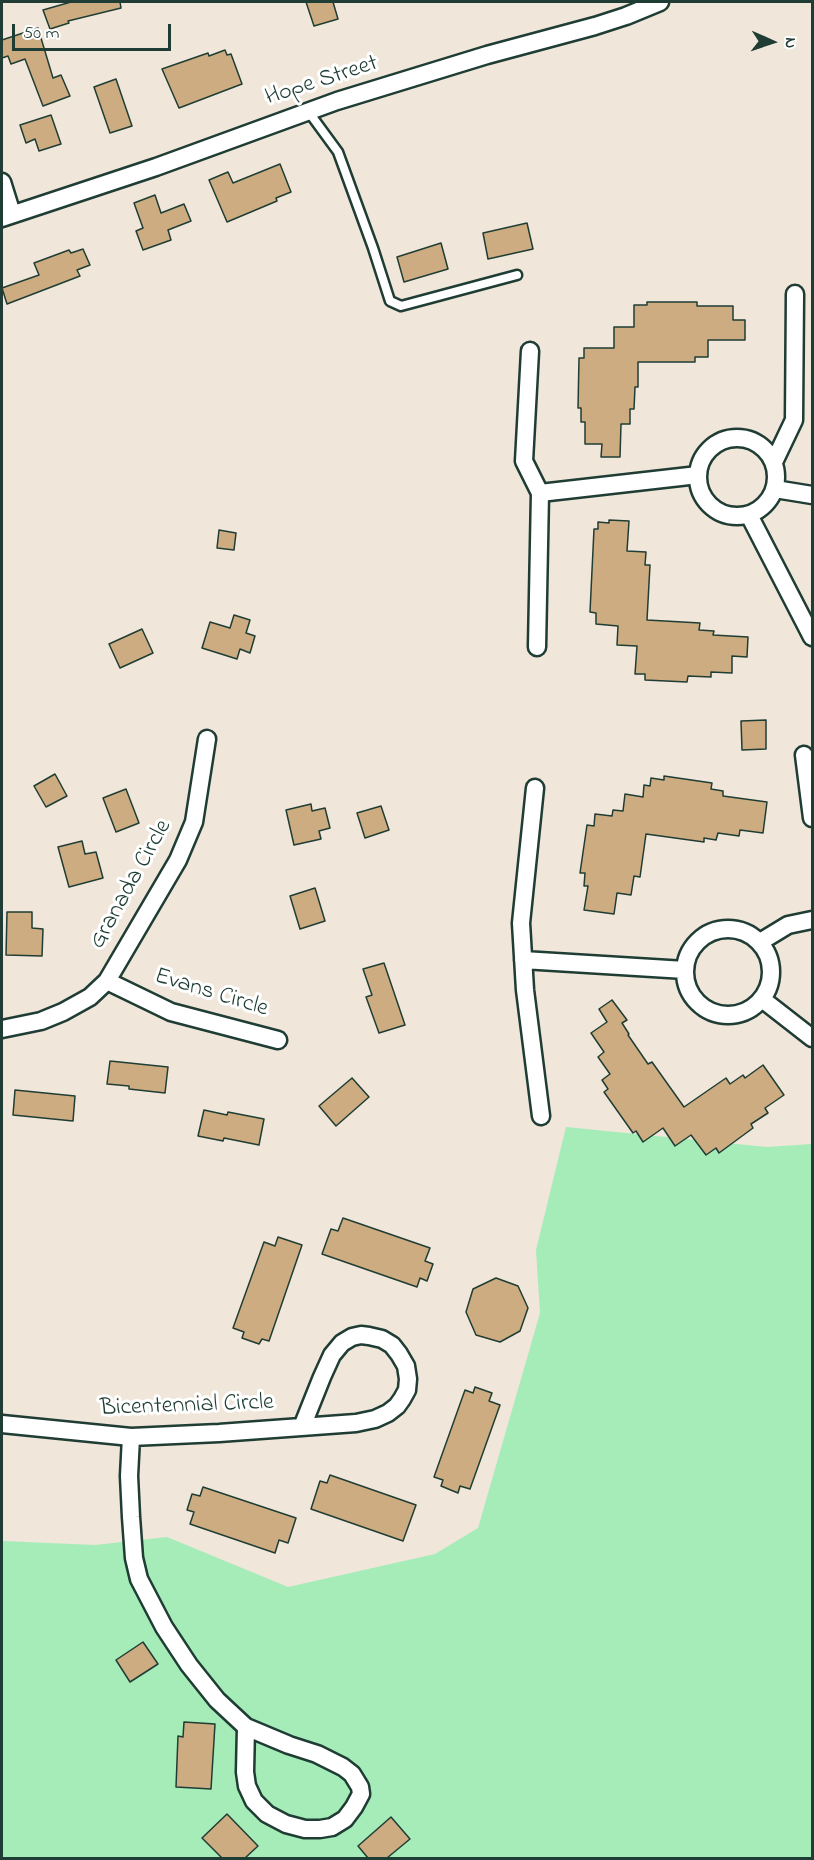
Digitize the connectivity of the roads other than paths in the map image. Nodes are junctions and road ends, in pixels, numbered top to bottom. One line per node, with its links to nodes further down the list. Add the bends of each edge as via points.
1 (660, 2): 2 (street, Hope Street, via 594,26)
2 (308, 111): 4 (street, Hope Street); 5 (lane, via 338,152 390,301 401,306)
3 (2, 182): 4 (street)
4 (7, 216)
5 (517, 275)
6 (795, 294): 8 (street, via 794,420)
7 (530, 351): 11 (street, via 524,461)
8 (774, 462): 9 (street, via 761,445 741,437 731,438 705,454); 10 (street)
9 (698, 475): 11 (street); 13 (street, via 699,488 713,508 731,516)
10 (775, 489): 12 (street); 13 (street, via 769,501)
11 (540, 493): 15 (street)
12 (813, 495)
13 (749, 515): 14 (street)
14 (813, 637)
15 (537, 647)
16 (207, 739): 24 (street, Granada Circle, via 194,822 178,860)
17 (804, 755): 19 (street)
18 (535, 788): 22 (street, via 521,923)
19 (813, 818)
20 (813, 920): 21 (street, via 788,925)
21 (760, 942): 23 (street, via 735,928 720,928 695,943); 25 (street, via 769,958 772,977)
22 (523, 960): 23 (street); 29 (street)
23 (685, 970): 25 (street, via 690,993 707,1010 718,1014 742,1013)
24 (107, 981): 26 (street, via 90,997 63,1012); 28 (street, Evans Circle, via 171,1012)
25 (762, 999): 27 (street)
26 (2, 1029)
27 (813, 1038)
28 (278, 1040)
29 (541, 1116)
30 (2, 1424): 32 (street, Bicentennial Circle)
31 (302, 1426): 31 (street, Bicentennial Circle, via 356,1423 375,1419 397,1406 407,1390 408,1379 406,1366 392,1345 361,1335 342,1343 332,1355); 32 (street, Bicentennial Circle)
32 (131, 1437): 33 (street, via 130,1517 139,1579 189,1665 217,1700)
33 (246, 1727): 33 (street, via 247,1786 254,1801 267,1814 305,1829 332,1827 345,1819 361,1794 352,1774 317,1754)

